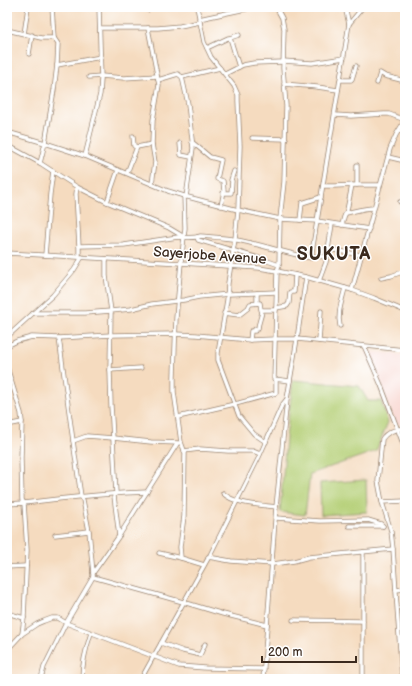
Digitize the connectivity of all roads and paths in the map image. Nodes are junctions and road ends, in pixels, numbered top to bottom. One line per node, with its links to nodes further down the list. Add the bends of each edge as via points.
1 (28, 7): 14 (street)
2 (52, 7): 17 (street)
3 (99, 7): 11 (street)
4 (197, 7): 9 (street)
5 (255, 7): 9 (street)
6 (276, 7): 23 (street, via 284,29)
7 (345, 7): 10 (street)
8 (363, 7): 10 (street)
9 (200, 21): 12 (street, via 180,26); 19 (street)
10 (349, 24): 22 (street)
11 (100, 28): 12 (street); 21 (street)
12 (148, 28): 32 (street)
13 (7, 30): 14 (street)
14 (24, 34): 16 (street)
15 (239, 35): 18 (street)
16 (32, 36): 17 (street); 20 (street)
17 (54, 38): 24 (street, via 58,44)
18 (230, 38): 19 (street); 26 (street)
19 (207, 48): 27 (street)
20 (29, 54)
21 (101, 57): 24 (street); 29 (street)
22 (344, 58): 23 (street, via 312,63); 33 (street)
23 (283, 62): 26 (street, via 254,63); 36 (street)
24 (58, 65): 47 (street)
25 (356, 66): 33 (street, via 351,80)
26 (239, 67): 28 (street)
27 (220, 68): 28 (street); 31 (street)
28 (225, 74): 76 (street, via 238,95)
29 (101, 76): 30 (street); 32 (street); 52 (street, via 100,94)
30 (89, 77)
31 (182, 77): 32 (street, via 178,74); 46 (street)
32 (157, 78): 49 (street, via 159,85)
33 (340, 80): 37 (street)
34 (405, 81): 35 (street, via 380,73)
35 (377, 82)
36 (284, 84): 37 (street); 45 (street)
37 (338, 90): 38 (street)
38 (335, 115): 39 (street, via 389,114); 66 (street)
39 (405, 120): 40 (street)
40 (399, 130): 42 (street); 54 (street)
41 (7, 132): 47 (street)
42 (405, 132)
43 (133, 136): 51 (street, via 134,146)
44 (252, 138): 45 (street)
45 (286, 139): 78 (street)
46 (192, 142): 53 (street); 68 (street, via 210,157 220,160 217,179 222,181)
47 (45, 143): 52 (street); 56 (street)
48 (180, 143): 53 (street, via 181,155)
49 (152, 144): 51 (street); 62 (street)
50 (7, 145): 56 (street)
51 (137, 147): 61 (street)
52 (85, 156): 58 (street)
53 (191, 157): 69 (street)
54 (388, 157): 55 (street); 65 (street)
55 (405, 162)
56 (40, 163): 59 (street)
57 (357, 165): 64 (street)
58 (118, 170): 61 (street); 72 (street)
59 (53, 171): 67 (street); 92 (street)
60 (234, 171): 68 (street, via 230,180 230,193)
61 (127, 173): 62 (street)
62 (152, 184): 69 (street)
63 (352, 185): 64 (street); 66 (street); 77 (street)
64 (357, 185): 65 (street)
65 (380, 185): 75 (street)
66 (323, 186): 70 (street)
67 (77, 187): 72 (street); 87 (street)
68 (223, 193): 74 (street)
69 (185, 196): 74 (street); 84 (street)
70 (321, 197): 79 (street, via 302,203); 80 (street)
71 (405, 201): 73 (street)
72 (107, 202): 84 (street)
73 (400, 202)
74 (221, 206): 76 (street)
75 (374, 208): 77 (street); 83 (street)
76 (238, 210): 78 (street); 86 (street)
77 (346, 213): 82 (street)
78 (280, 219): 79 (street); 89 (street)
79 (300, 220): 80 (street)
80 (317, 221): 81 (street); 94 (street)
81 (332, 224): 82 (street); 88 (street)
82 (342, 225): 83 (street)
83 (369, 229): 93 (street)
84 (184, 237): 85 (street); 87 (street, via 124,245); 98 (street)
85 (196, 238): 86 (street, via 200,236); 90 (street)
86 (235, 239): 89 (street); 90 (street)
87 (79, 246): 95 (street)
88 (328, 249): 93 (street); 96 (street)
89 (279, 250): 94 (street); 100 (street)
90 (234, 251): 99 (street); 100 (street)
91 (7, 253): 92 (street, Sayerjobe Avenue)
92 (45, 255): 95 (street, Sayerjobe Avenue)
93 (361, 255): 108 (street)
94 (311, 256): 96 (street)
95 (80, 257): 97 (street, Sayerjobe Avenue); 119 (street, via 63,284)
96 (327, 257): 106 (street)
97 (106, 259): 98 (street, Sayerjobe Avenue); 118 (street)
98 (181, 263): 99 (street, Sayerjobe Avenue); 112 (street)
99 (231, 266): 101 (street, Sayerjobe Avenue); 111 (street)
100 (279, 266): 101 (street)
101 (277, 271): 103 (street, Sayerjobe Avenue); 109 (street)
102 (405, 271): 105 (street)
103 (295, 275): 104 (street, Sayerjobe Avenue); 114 (street, via 294,292 290,292 289,304)
104 (306, 277): 106 (street, Sayerjobe Avenue); 128 (street)
105 (381, 278)
106 (319, 281): 107 (street, Sayerjobe Avenue)
107 (345, 288): 108 (street, Sayerjobe Avenue); 121 (street, via 339,311)
108 (352, 290): 117 (street, Sayerjobe Avenue)
109 (276, 292): 110 (street); 114 (street)
110 (257, 293): 111 (street); 113 (street)
111 (228, 294): 112 (street); 120 (street)
112 (178, 301): 118 (street); 122 (street)
113 (257, 304): 115 (street, via 260,303); 120 (street, via 250,304 240,315)
114 (276, 309): 115 (street); 127 (street)
115 (262, 310): 129 (street, via 258,329 250,331)
116 (321, 311): 130 (street)
117 (405, 311)
118 (111, 312): 119 (street); 123 (street)
119 (34, 313): 124 (street)
120 (224, 313): 125 (street)
121 (340, 326)
122 (175, 334): 123 (street); 125 (street); 141 (street, via 174,392)
123 (111, 335): 126 (street); 136 (street)
124 (7, 337)
125 (220, 337): 129 (street); 140 (street, via 218,360)
126 (58, 338): 131 (street, via 32,337); 147 (street)
127 (275, 339): 128 (street); 129 (street); 137 (street)
128 (297, 339): 130 (street); 138 (street)
129 (250, 340)
130 (319, 341): 132 (street)
131 (7, 346)
132 (364, 346): 133 (street); 145 (street)
133 (405, 350)
134 (7, 367): 142 (street)
135 (141, 368): 136 (street)
136 (110, 370): 146 (street)
137 (276, 380): 138 (street); 140 (street, via 276,393)
138 (290, 381): 139 (street)
139 (287, 399): 148 (street); 162 (street)
140 (234, 404): 141 (street); 148 (street, via 242,420 254,434)
141 (178, 417): 149 (street)
142 (22, 422): 143 (street); 161 (street)
143 (7, 425)
144 (405, 428): 145 (street)
145 (398, 429): 150 (street); 159 (street, via 386,434 382,439 378,481)
146 (113, 438): 147 (street, via 88,436); 149 (street); 154 (street)
147 (73, 441): 156 (street)
148 (266, 442): 152 (street)
149 (179, 443): 151 (street); 153 (street)
150 (405, 449)
151 (184, 451): 152 (street, via 253,451); 174 (street)
152 (260, 454): 157 (street)
153 (147, 492): 154 (street); 169 (street)
154 (116, 493): 156 (street); 169 (street, via 114,496)
155 (223, 493): 157 (street)
156 (81, 496): 161 (street); 167 (street)
157 (236, 501): 162 (street); 173 (street)
158 (405, 501): 159 (street)
159 (382, 502): 166 (street)
160 (7, 504): 161 (street)
161 (24, 504): 178 (street)
162 (276, 507): 163 (street)
163 (276, 518): 165 (street, via 320,521 368,520); 175 (street)
164 (348, 526): 165 (street)
165 (383, 526): 166 (street)
166 (389, 526): 170 (street)
167 (89, 531): 168 (street); 179 (street)
168 (55, 535)
169 (119, 536): 179 (street)
170 (393, 549): 171 (street); 182 (street)
171 (363, 552): 175 (street, via 309,556); 187 (street)
172 (159, 553): 174 (street)
173 (208, 557): 175 (street); 176 (street)
174 (181, 558): 176 (street)
175 (273, 564): 189 (street)
176 (204, 565): 183 (street)
177 (7, 566): 178 (street)
178 (26, 566): 185 (street)
179 (94, 573): 180 (street)
180 (93, 577): 183 (street); 188 (street)
181 (405, 589): 182 (street)
182 (396, 590): 197 (street)
183 (183, 602): 189 (street); 192 (street)
184 (7, 613): 185 (street)
185 (24, 618): 191 (street)
186 (293, 620): 187 (street)
187 (363, 621): 202 (street)
188 (66, 623): 190 (street); 191 (street, via 58,618 52,618); 198 (street, via 44,667)
189 (267, 625): 196 (street)
190 (91, 633): 195 (street); 199 (street)
191 (22, 634): 194 (street)
192 (161, 643): 193 (street, via 200,655); 195 (street)
193 (205, 644)
194 (7, 650)
195 (154, 656): 196 (street, via 179,666); 200 (street)
196 (264, 669): 201 (street)
197 (403, 678)
198 (41, 679)
199 (82, 679)
200 (141, 679)
201 (263, 679)
202 (363, 679)

